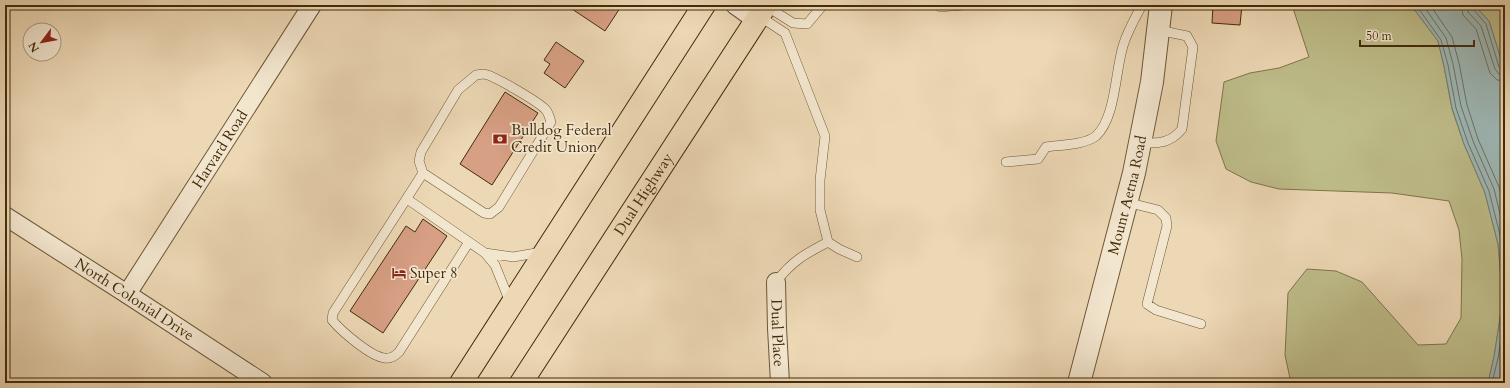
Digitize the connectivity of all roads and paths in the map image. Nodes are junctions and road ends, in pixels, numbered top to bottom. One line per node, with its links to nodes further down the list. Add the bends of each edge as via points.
1 (312, 5): 24 (street, Harvard Road)
2 (704, 5): 20 (main road)
3 (735, 5): 10 (street)
4 (823, 5): 10 (lane, via 807,24 793,23)
5 (938, 5): 6 (lane)
6 (963, 5)
7 (1142, 5): 13 (lane, via 1123,46 1109,112 1104,125 1095,136 1083,142 1046,147 1038,159)
8 (1153, 5): 9 (lane)
9 (1161, 5): 11 (street, Mount Aetna Road)
10 (762, 12): 19 (lane, via 785,33 825,136 820,180 820,210); 29 (main road, Dual Highway)
11 (1158, 30): 12 (street, Mount Aetna Road, via 1152,82); 12 (lane, via 1187,36 1193,47 1182,129 1167,141)
12 (1140, 142): 16 (street, Mount Aetna Road)
13 (1006, 162)
14 (423, 173): 14 (lane, via 419,161 420,152 458,90 476,75 487,74 505,82 546,110 551,122 499,207 490,214 484,213); 15 (lane)
15 (407, 199): 18 (lane); 18 (lane, via 333,313 332,320 349,337 377,356 394,357)
16 (1126, 202): 26 (lane, via 1158,210 1166,218 1167,226 1147,304 1156,310); 31 (street, Mount Aetna Road)
17 (5, 216): 24 (street, North Colonial Drive)
18 (468, 242): 21 (lane)
19 (828, 242): 22 (lane); 23 (lane, via 801,256)
20 (546, 252): 21 (lane, via 513,257); 25 (main road)
21 (485, 253): 25 (lane, via 495,265)
22 (857, 257)
23 (776, 282): 30 (street, Dual Place)
24 (127, 294): 27 (street, North Colonial Drive)
25 (512, 305): 28 (main road)
26 (1201, 324)
27 (263, 383)
28 (461, 383)
29 (521, 383)
30 (780, 383)
31 (1079, 383)

